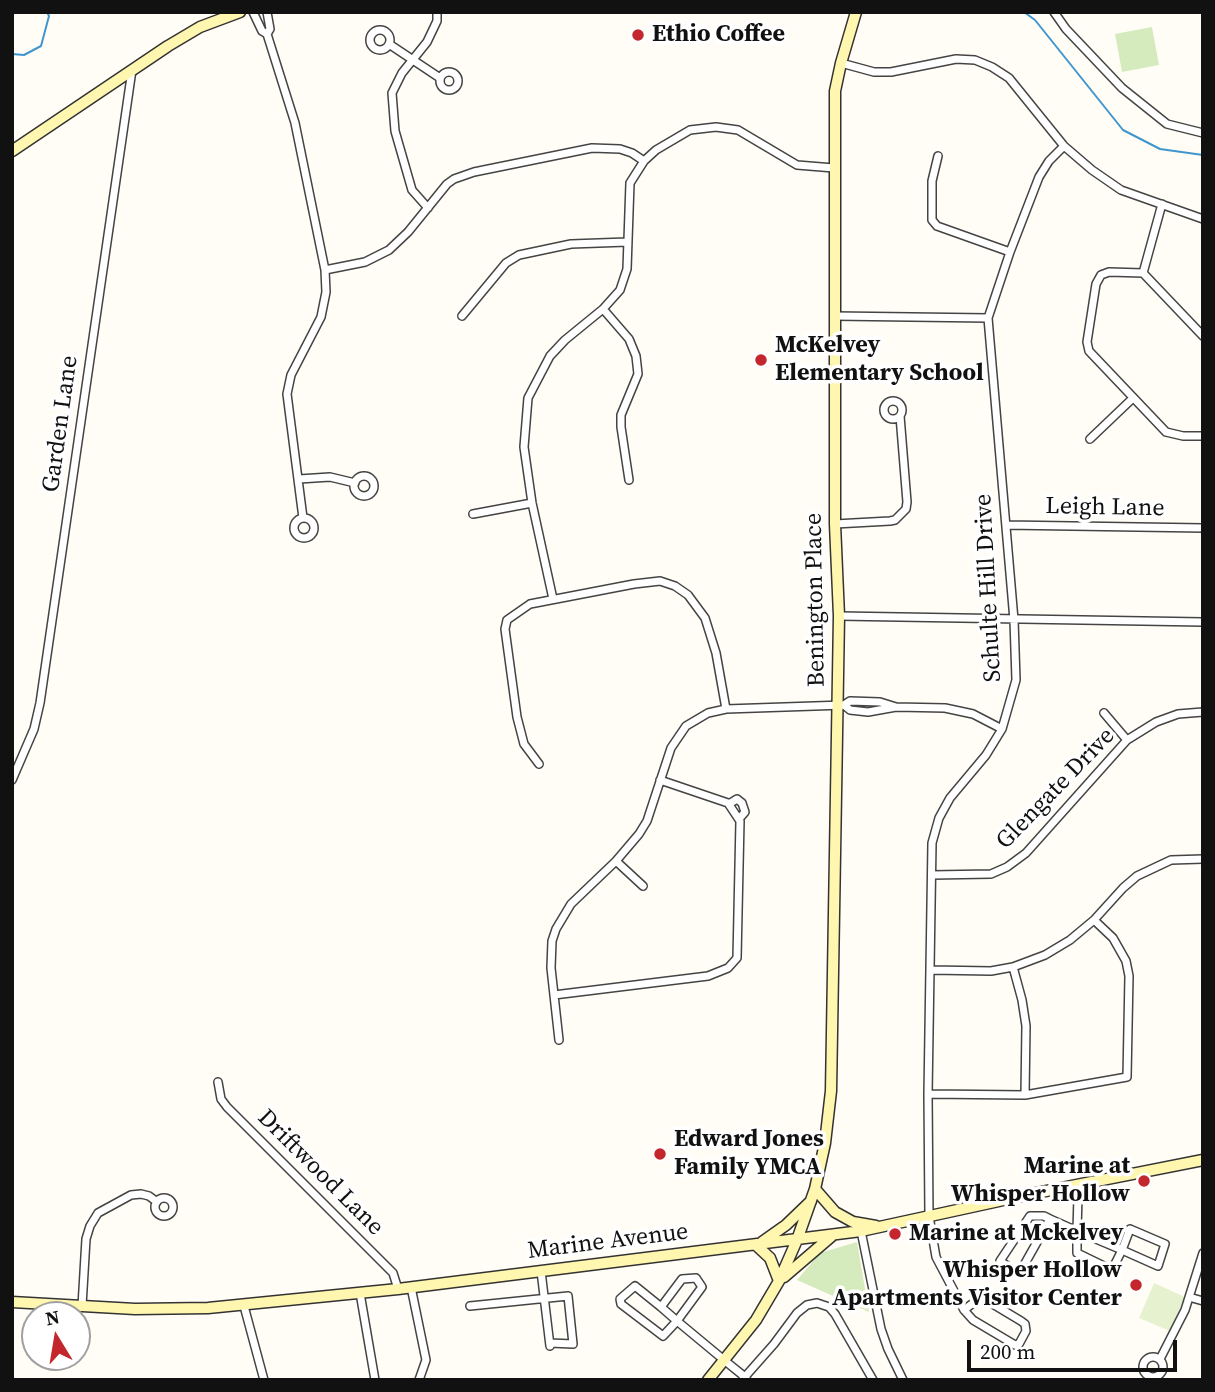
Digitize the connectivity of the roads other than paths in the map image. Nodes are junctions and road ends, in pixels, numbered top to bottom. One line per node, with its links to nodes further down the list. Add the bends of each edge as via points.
1 (240, 12): 11 (main road, via 200,27)
2 (253, 12): 7 (street)
3 (267, 12): 7 (street)
4 (437, 12): 9 (street, via 427,42)
5 (856, 12): 10 (main road, Benington Place)
6 (1054, 12): 13 (street, via 1122,88 1167,124)
7 (267, 34): 24 (street, via 295,123)
8 (389, 44): 9 (street)
9 (414, 59): 12 (street); 20 (street, via 397,81 391,107 412,190)
10 (841, 63): 14 (street, via 891,72 956,59 975,60 1009,78); 18 (main road, Benington Place, via 835,91)
11 (132, 69): 15 (main road); 55 (street, Garden Lane, via 40,701 34,729)
12 (440, 78)
13 (1203, 133)
14 (1064, 146): 19 (street, via 1121,190); 23 (street, Schulte Hill Drive, via 1039,177)
15 (12, 151)
16 (937, 156): 23 (street, via 932,220 937,226)
17 (644, 161): 18 (street, via 690,130 716,127 738,130 797,165); 20 (street, via 620,149 592,148 474,172 447,184); 22 (street, via 630,183)
18 (834, 168): 28 (main road, Benington Place)
19 (1162, 204): 21 (street); 25 (street)
20 (428, 208): 24 (street, via 389,250 365,262)
21 (1203, 219)
22 (626, 242): 26 (street, via 627,270 620,290); 27 (street, via 571,244 519,255 506,262)
23 (1010, 252): 29 (street, Schulte Hill Drive)
24 (325, 270): 35 (street, via 321,317 288,384)
25 (1143, 273): 30 (street); 31 (street, via 1101,275 1087,342 1089,351)
26 (603, 309): 36 (street, via 629,339 636,356 638,374 621,415); 38 (street, via 550,356 528,398 524,447)
27 (462, 316)
28 (834, 316): 29 (street); 41 (main road, Benington Place)
29 (988, 318): 42 (street, Schulte Hill Drive)
30 (1203, 336)
31 (1133, 398): 33 (street, via 1166,432); 34 (street)
32 (900, 416): 41 (street, via 906,509 895,520)
33 (1203, 436)
34 (1090, 439)
35 (299, 479): 37 (street, via 330,477); 40 (street)
36 (629, 480)
37 (355, 483)
38 (533, 503): 39 (street); 44 (street)
39 (473, 514)
40 (303, 518)
41 (835, 524): 45 (main road, Benington Place)
42 (1006, 525): 43 (street, Leigh Lane); 46 (street, Schulte Hill Drive)
43 (1203, 528)
44 (553, 599): 49 (street, via 634,583 660,581 675,586 705,618); 54 (street, via 520,609 507,620 505,629 517,717 524,744)
45 (839, 616): 46 (street); 48 (main road, Benington Place)
46 (1014, 620): 47 (street); 52 (street, Schulte Hill Drive, via 1016,680)
47 (1203, 622)
48 (841, 705): 49 (street); 52 (street, via 866,701 945,708 973,714); 71 (main road, Benington Place, via 831,1091)
49 (726, 709): 56 (street, via 686,726 671,748)
50 (1203, 712): 53 (street, Glengate Drive, via 1156,722)
51 (1104, 713): 53 (street)
52 (1002, 729): 59 (street, Schulte Hill Drive, via 939,818 932,843)
53 (1127, 740): 59 (street, Glengate Drive, via 1018,861 991,874)
54 (539, 764)
55 (12, 780)
56 (660, 780): 58 (street, via 647,821); 64 (street, via 729,804 739,819 737,958 728,968 708,976)
57 (1203, 859): 61 (street, via 1171,860 1150,868 1123,888)
58 (617, 860): 60 (street); 64 (street, via 571,904 556,929 551,968)
59 (932, 875): 63 (street, Schulte Hill Drive)
60 (643, 886)
61 (1094, 920): 62 (street, via 1045,955); 68 (street, via 1114,938 1126,961 1127,1077)
62 (1013, 967): 63 (street); 68 (street, via 1026,1027)
63 (931, 970): 67 (street, Schulte Hill Drive)
64 (554, 995): 65 (street)
65 (559, 1040)
66 (218, 1082): 86 (street, Driftwood Lane, via 227,1107 393,1273)
67 (928, 1094): 68 (street); 73 (street, Schulte Hill Drive)
68 (1025, 1095)
69 (1203, 1160): 70 (main road, Marine Avenue)
70 (1077, 1185): 73 (main road, Marine Avenue); 77 (street)
71 (814, 1194): 75 (main road, via 853,1222); 79 (main road, Benington Place); 80 (main road, via 786,1225)
72 (157, 1202): 90 (street, via 149,1196 131,1195 98,1213 86,1239)
73 (929, 1216): 75 (main road, Marine Avenue); 96 (street, Schulte Hill Drive, via 936,1257)
74 (1050, 1219): 74 (street, via 1030,1216 1000,1261 1019,1274); 77 (street)
75 (881, 1227): 76 (main road, Marine Avenue)
76 (862, 1231): 78 (main road, Marine Avenue); 106 (street, via 881,1329)
77 (1077, 1231): 81 (street); 81 (street, via 1077,1253 1112,1270)
78 (833, 1235): 79 (main road, Marine Avenue); 84 (main road)
79 (797, 1240): 80 (main road, Marine Avenue); 84 (main road, Benington Place)
80 (756, 1245): 83 (main road, Marine Avenue); 84 (main road, via 770,1258)
81 (1122, 1250): 81 (street, via 1158,1266 1165,1244 1130,1229)
82 (1203, 1253): 89 (street)
83 (541, 1270): 85 (main road, Marine Avenue); 88 (street)
84 (779, 1281): 99 (main road)
85 (411, 1287): 86 (main road, Marine Avenue); 103 (street, via 426,1360)
86 (398, 1289): 87 (main road, Marine Avenue)
87 (360, 1293): 92 (main road, Marine Avenue); 102 (street)
88 (544, 1297): 88 (street, via 550,1345 573,1344 568,1296); 93 (street, Marine Avenue)
89 (1189, 1297): 91 (street); 98 (street)
90 (82, 1301)
91 (1203, 1301)
92 (244, 1306): 94 (main road, Marine Avenue); 101 (street)
93 (470, 1306)
94 (91, 1307)
95 (661, 1307): 97 (street); 97 (street, via 682,1279 696,1278 702,1287); 97 (street, via 635,1286 620,1299 663,1336)
96 (964, 1310): 96 (street, Schulte Hill Drive, via 981,1297 1025,1324 1026,1331 1015,1345)
97 (677, 1321): 99 (street)
98 (1160, 1359)
99 (724, 1360): 100 (street); 104 (main road)
100 (745, 1379): 105 (street, via 797,1313 817,1303 830,1307)
101 (264, 1380)
102 (375, 1380)
103 (419, 1380)
104 (708, 1380)
105 (873, 1380)
106 (903, 1380)

